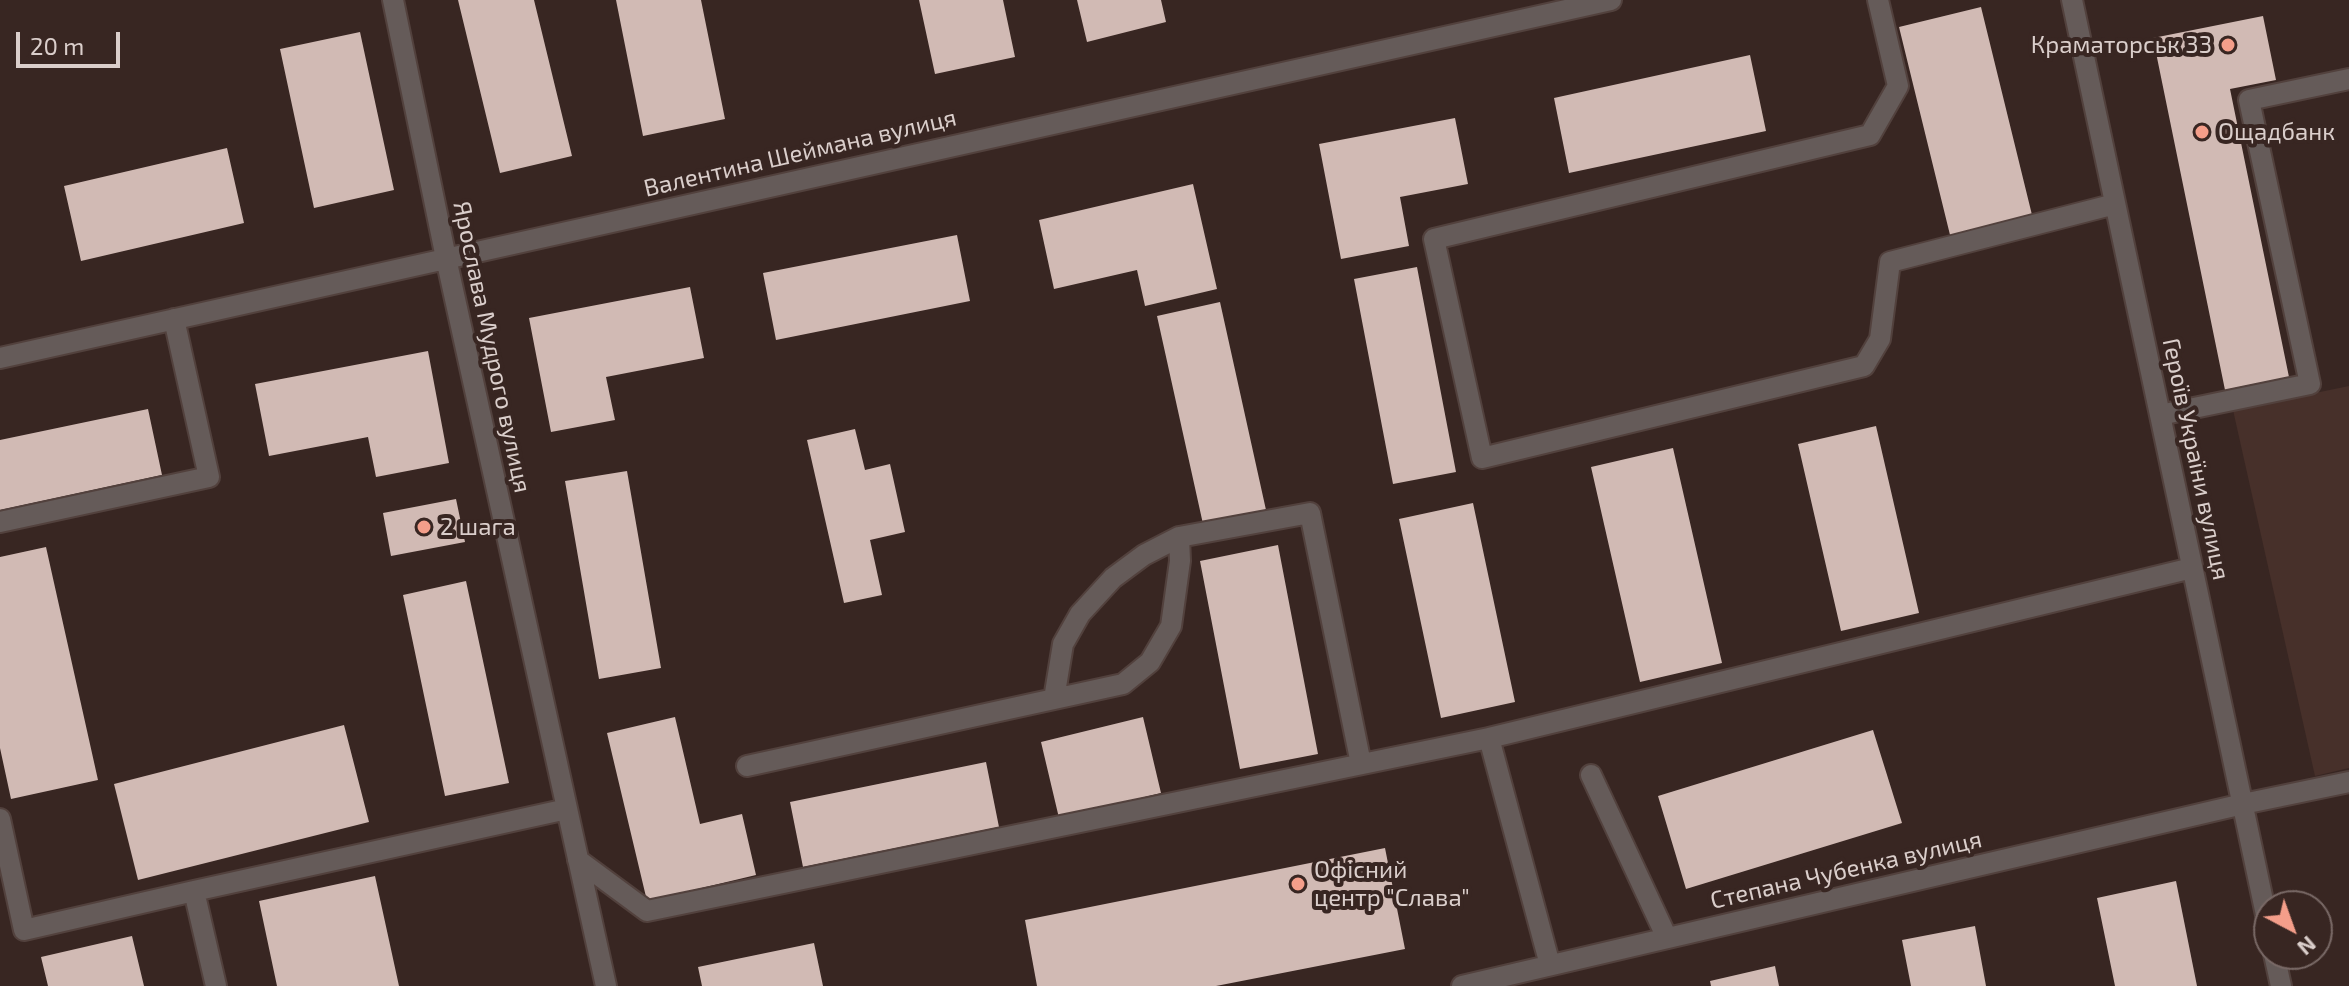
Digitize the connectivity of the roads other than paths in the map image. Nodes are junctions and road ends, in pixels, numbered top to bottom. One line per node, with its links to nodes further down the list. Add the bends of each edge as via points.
1 (393, 0): 7 (street, Ярослава Мудрого вулиця)
2 (1611, 0): 7 (street, Валентина Шеймана вулиця)
3 (1878, 0): 6 (street, via 1898,86 1870,135 1434,239 1482,458 1864,366 1880,339 1890,262)
4 (2072, 0): 6 (street, Героїв України вулиця)
5 (2349, 79): 10 (street, via 2249,100 2310,384)
6 (2115, 204): 10 (street, Героїв України вулиця)
7 (446, 258): 8 (street, Валентина Шеймана вулиця); 21 (street, Ярослава Мудрого вулиця)
8 (174, 319): 9 (street, Валентина Шеймана вулиця); 11 (street, via 209,477)
9 (0, 358)
10 (2160, 415): 13 (street, Героїв України вулиця)
11 (0, 522)
12 (1179, 537): 14 (street, via 1113,578 1080,614 1063,644); 14 (street, via 1171,626 1150,662 1123,684); 16 (street, via 1310,513)
13 (2192, 568): 15 (street); 20 (street, Героїв України вулиця)
14 (1054, 699): 17 (street)
15 (1489, 738): 16 (street); 27 (street)
16 (1361, 764): 23 (street, via 647,911)
17 (747, 766)
18 (1591, 775): 26 (street)
19 (2349, 782): 20 (street, Степана Чубенка вулиця)
20 (2243, 804): 24 (street, Героїв України вулиця); 26 (street, Степана Чубенка вулиця)
21 (567, 809): 23 (street, Ярослава Мудрого вулиця); 25 (street)
22 (0, 819): 25 (street, via 24,930)
23 (578, 860): 29 (street, Ярослава Мудрого вулиця)
24 (2261, 890)
25 (194, 891): 28 (street)
26 (1667, 938): 27 (street, Степана Чубенка вулиця)
27 (1550, 965): 30 (street, Степана Чубенка вулиця)
28 (216, 986)
29 (606, 986)
30 (1462, 986)

